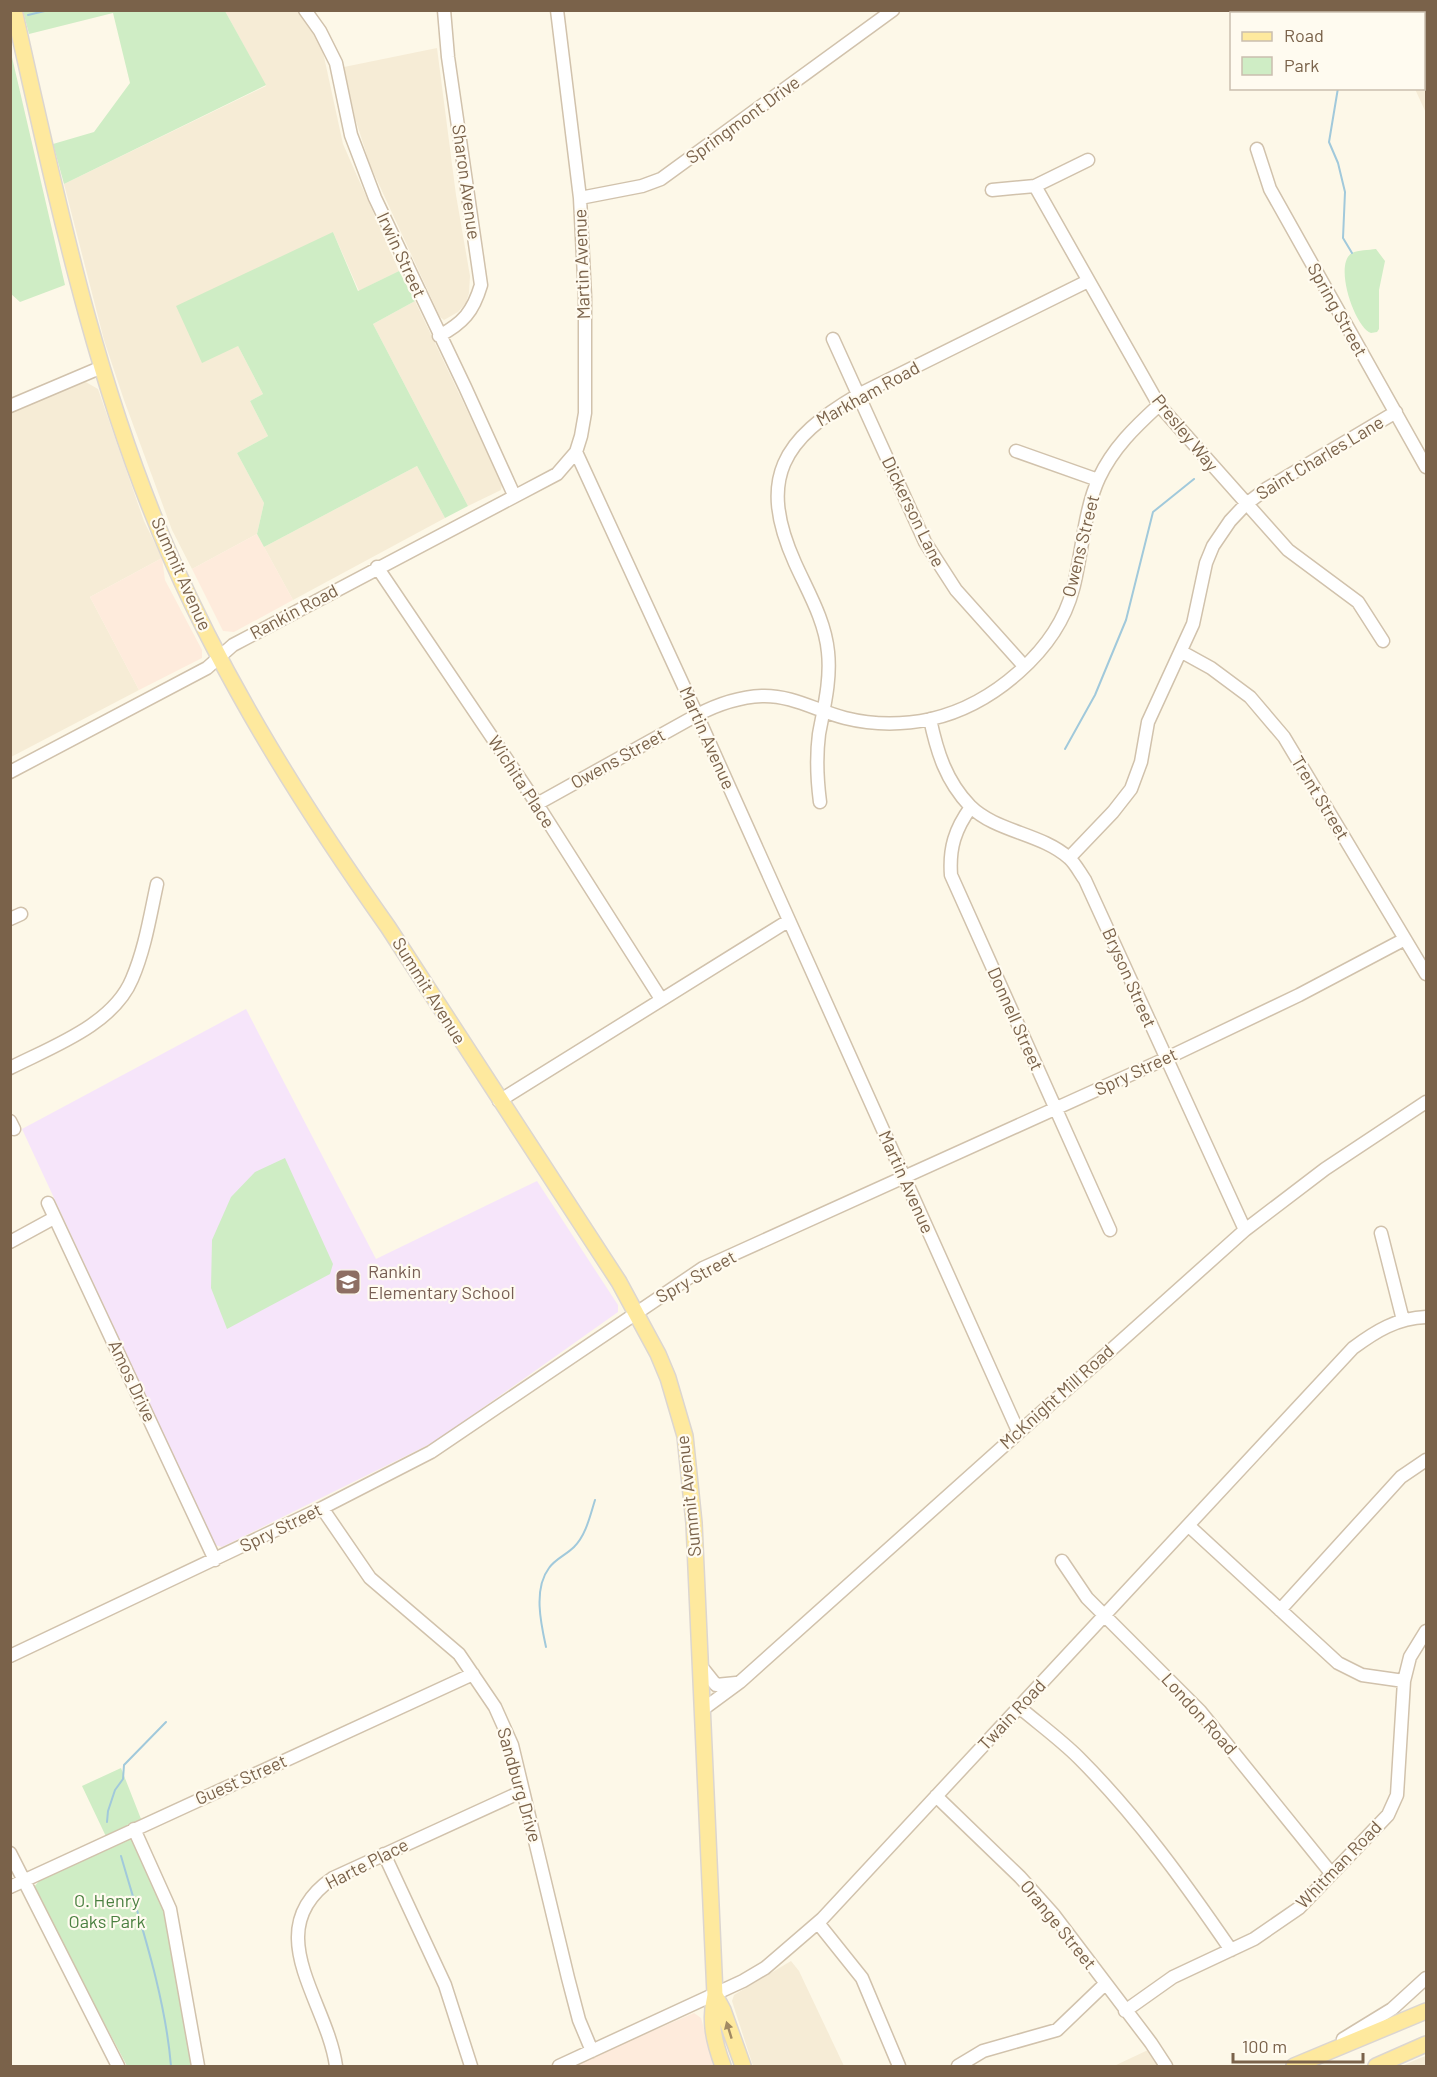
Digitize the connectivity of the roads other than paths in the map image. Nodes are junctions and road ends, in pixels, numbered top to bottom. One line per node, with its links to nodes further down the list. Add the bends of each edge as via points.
1 (14, 10): 14 (main road, Summit Avenue)
2 (305, 10): 12 (street, Irwin Street, via 336,63 360,163)
3 (444, 10): 12 (street, Sharon Avenue, via 481,285 469,315)
4 (557, 10): 10 (street, Martin Avenue)
5 (893, 10): 10 (street, Springmont Drive, via 661,179)
6 (1257, 149): 18 (street, Spring Street, via 1270,189)
7 (1088, 160): 8 (street)
8 (1035, 186): 9 (street); 11 (street, Presley Way)
9 (992, 190)
10 (580, 198): 20 (street, Martin Avenue, via 585,413)
11 (1088, 281): 15 (street, Markham Road); 16 (street, Presley Way)
12 (439, 336): 23 (street, Irwin Street)
13 (833, 339): 15 (street, Dickerson Lane)
14 (102, 367): 17 (street); 28 (main road, Summit Avenue, via 171,559)
15 (858, 395): 29 (street, Dickerson Lane, via 939,567); 30 (street, Markham Road, via 818,420 794,444 777,485 783,534 822,623 829,677)
16 (1159, 405): 22 (street, Owens Street, via 1115,449); 24 (street, Presley Way)
17 (10, 406)
18 (1396, 412): 21 (street, Spring Street); 24 (street, Saint Charles Lane)
19 (1016, 451): 22 (street)
20 (576, 452): 23 (street, Rankin Road, via 557,474); 31 (street, Martin Avenue)
21 (1426, 467)
22 (1098, 480): 29 (street, Owens Street, via 1072,592 1045,645)
23 (514, 495): 25 (street, Rankin Road)
24 (1245, 505): 26 (street, Presley Way, via 1288,550 1358,602); 27 (street, Saint Charles Lane, via 1213,546)
25 (377, 567): 28 (street, Rankin Road, via 232,645); 35 (street, Wichita Place)
26 (1383, 641)
27 (1182, 652): 37 (street, Saint Charles Lane, via 1148,722 1141,762 1131,789); 40 (street, Trent Street, via 1232,683 1284,737)
28 (219, 659): 33 (street, Rankin Road); 45 (main road, Summit Avenue, via 353,877)
29 (1024, 666): 32 (street, Owens Street, via 991,693)
30 (824, 710): 31 (street, Owens Street, via 786,698 764,696 722,703); 32 (street, Owens Street, via 883,724); 34 (street, Markham Road, via 817,758)
31 (697, 715): 35 (street, Owens Street); 39 (street, Martin Avenue)
32 (930, 719): 36 (street, via 938,755 950,780)
33 (10, 772)
34 (820, 802)
35 (537, 804): 42 (street, Wichita Place)
36 (971, 807): 37 (street); 47 (street, Donnell Street, via 958,824 949,852 951,875)
37 (1069, 858): 43 (street, Bryson Street, via 1085,880)
38 (157, 884): 44 (street, via 132,981 115,1003 91,1025)
39 (788, 921): 42 (street); 48 (street, Martin Avenue)
40 (1405, 939): 41 (street, Trent Street); 43 (street, Spry Street, via 1299,996)
41 (1426, 974)
42 (661, 999): 45 (street)
43 (1165, 1059): 47 (street, Spry Street); 52 (street, Bryson Street)
44 (10, 1068)
45 (499, 1101): 55 (main road, Summit Avenue)
46 (1426, 1102): 52 (street, McKnight Mill Road, via 1324,1169)
47 (1055, 1109): 48 (street, Spry Street); 51 (street, Donnell Street)
48 (904, 1178): 55 (street, Spry Street, via 703,1268); 58 (street, Martin Avenue)
49 (48, 1203): 50 (street, Amos Drive)
50 (54, 1218): 54 (street); 62 (street, Amos Drive)
51 (1110, 1230)
52 (1245, 1230): 58 (street, McKnight Mill Road)
53 (1380, 1233): 57 (street)
54 (10, 1242)
55 (636, 1311): 60 (street, Spry Street, via 447,1443); 68 (main road, Summit Avenue, via 664,1370 685,1436 694,1523)
56 (1426, 1317): 57 (street, Twain Road)
57 (1403, 1320): 61 (street, Twain Road, via 1380,1328 1353,1348)
58 (1018, 1431): 71 (street, McKnight Mill Road)
59 (1426, 1460): 64 (street, via 1401,1477)
60 (322, 1508): 62 (street, Spry Street); 69 (street, Sandburg Drive, via 370,1578 459,1654)
61 (1189, 1526): 64 (street); 65 (street, Twain Road)
62 (215, 1560): 67 (street, Spry Street)
63 (1062, 1561): 65 (street, London Road, via 1073,1581)
64 (1280, 1610): 70 (street, via 1338,1663 1362,1675)
65 (1103, 1616): 72 (street, Twain Road); 79 (street, London Road, via 1200,1711)
66 (1426, 1631): 70 (street, Whitman Road, via 1410,1657)
67 (10, 1656)
68 (700, 1664): 71 (street, via 716,1684); 73 (main road, Summit Avenue)
69 (473, 1674): 74 (street, Sandburg Drive, via 495,1707 512,1745); 76 (street, Guest Street)
70 (1404, 1681): 79 (street, Whitman Road, via 1397,1795 1388,1815)
71 (740, 1682): 73 (street, McKnight Mill Road)
72 (1019, 1707): 75 (street, Twain Road); 83 (street, via 1077,1756 1127,1809)
73 (702, 1710): 86 (main road, Summit Avenue)
74 (523, 1791): 78 (street, Harte Place); 90 (street, Sandburg Drive, via 579,2020)
75 (936, 1796): 82 (street, Twain Road); 85 (street, Orange Street, via 1020,1877)
76 (135, 1829): 80 (street, Guest Street); 95 (street, via 170,1909)
77 (10, 1853): 80 (street)
78 (384, 1854): 96 (street, Harte Place, via 316,1890 305,1904 297,1929 300,1957); 97 (street, via 446,1985)
79 (1330, 1873): 83 (street, Whitman Road, via 1299,1908)
80 (24, 1881): 81 (street, Guest Street); 94 (street)
81 (10, 1887)
82 (818, 1923): 86 (street, Twain Road, via 765,1968); 101 (street, via 862,1978)
83 (1232, 1950): 87 (street, Whitman Road, via 1173,1977)
84 (1426, 1978): 93 (street, via 1383,2015)
85 (1105, 1984): 87 (street, Orange Street); 102 (street, via 1057,2030 983,2051)
86 (715, 1995): 90 (street, Twain Road); 99 (main road, Summit Avenue, via 711,2013); 100 (main road, Summit Avenue, one-way to 86)
87 (1125, 2011): 103 (street, Orange Street)
88 (1426, 2011): 93 (main road)
89 (1426, 2044): 92 (main road)
90 (592, 2051): 98 (street, Twain Road)
91 (1426, 2051): 92 (street)
92 (1402, 2055): 104 (main road)
93 (1300, 2064)
94 (118, 2067)
95 (198, 2067)
96 (336, 2067)
97 (471, 2067)
98 (559, 2067)
99 (723, 2067)
100 (743, 2067)
101 (899, 2067)
102 (958, 2067)
103 (1166, 2067)
104 (1376, 2067)

